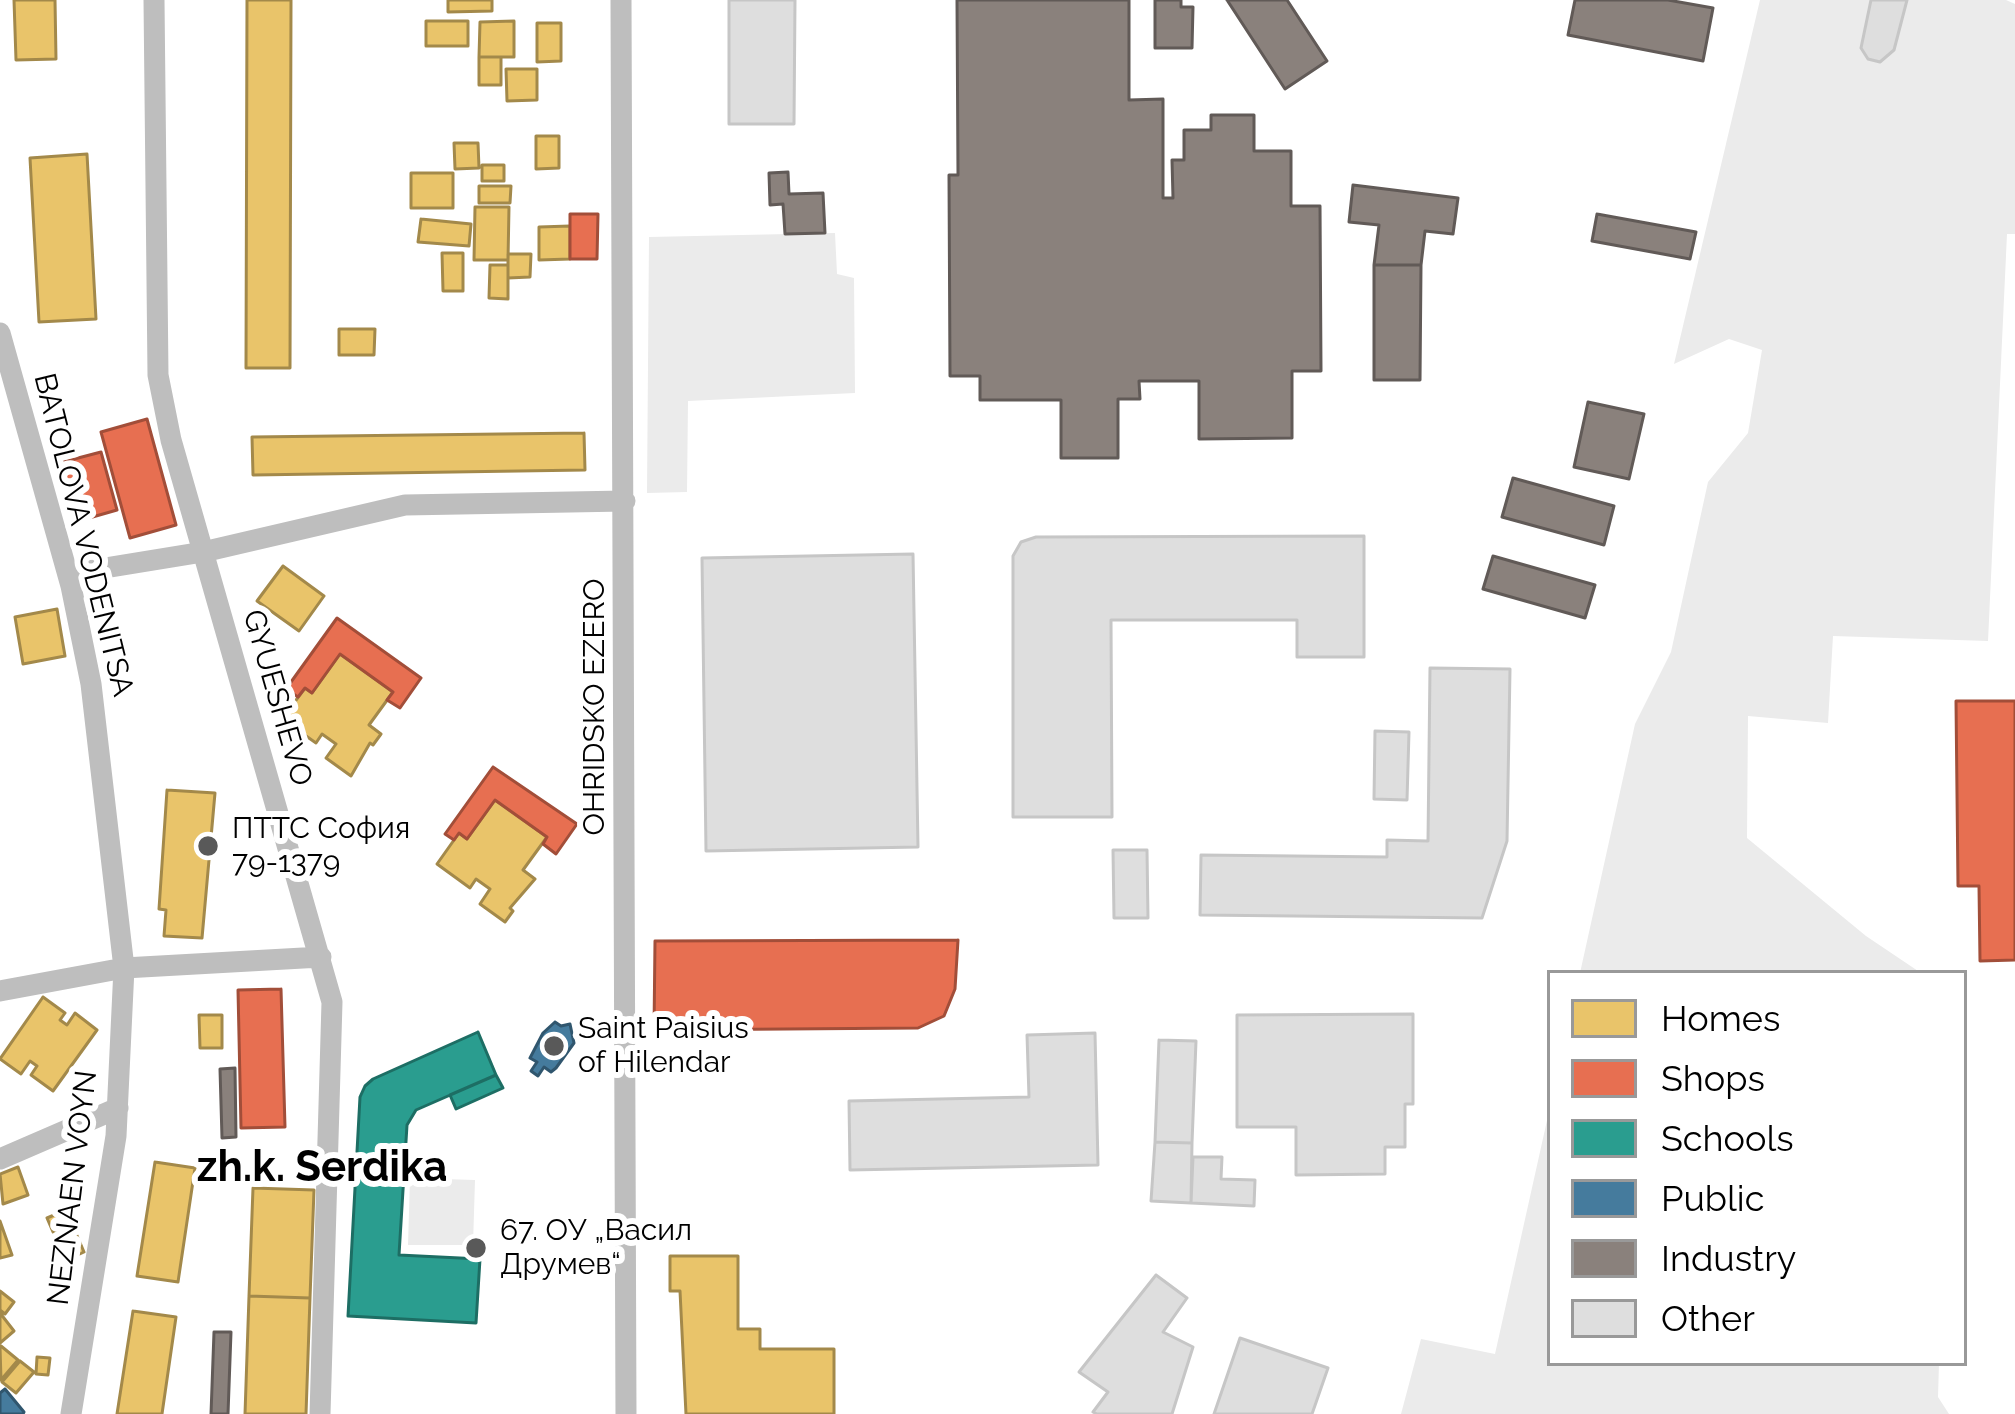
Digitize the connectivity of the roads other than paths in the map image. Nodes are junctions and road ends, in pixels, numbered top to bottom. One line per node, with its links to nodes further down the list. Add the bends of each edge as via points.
1 (154, 0): 5 (street, GYUESHEVO, via 158,375)
2 (621, 0): 4 (street, OHRIDSKO EZERO)
3 (0, 333): 6 (street, BATOLOVA VODENITSA)
4 (625, 501): 5 (street, via 405,505); 14 (street, OHRIDSKO EZERO)
5 (203, 551): 6 (street); 7 (street, GYUESHEVO)
6 (68, 574): 8 (street, BATOLOVA VODENITSA, via 92,684)
7 (321, 957): 8 (street); 13 (street, GYUESHEVO, via 332,1024)
8 (124, 968): 9 (street); 10 (street, NEZNAEN VOYN)
9 (0, 991)
10 (118, 1108): 11 (street); 12 (street, NEZNAEN VOYN)
11 (0, 1159)
12 (71, 1414)
13 (320, 1414)
14 (626, 1414)

